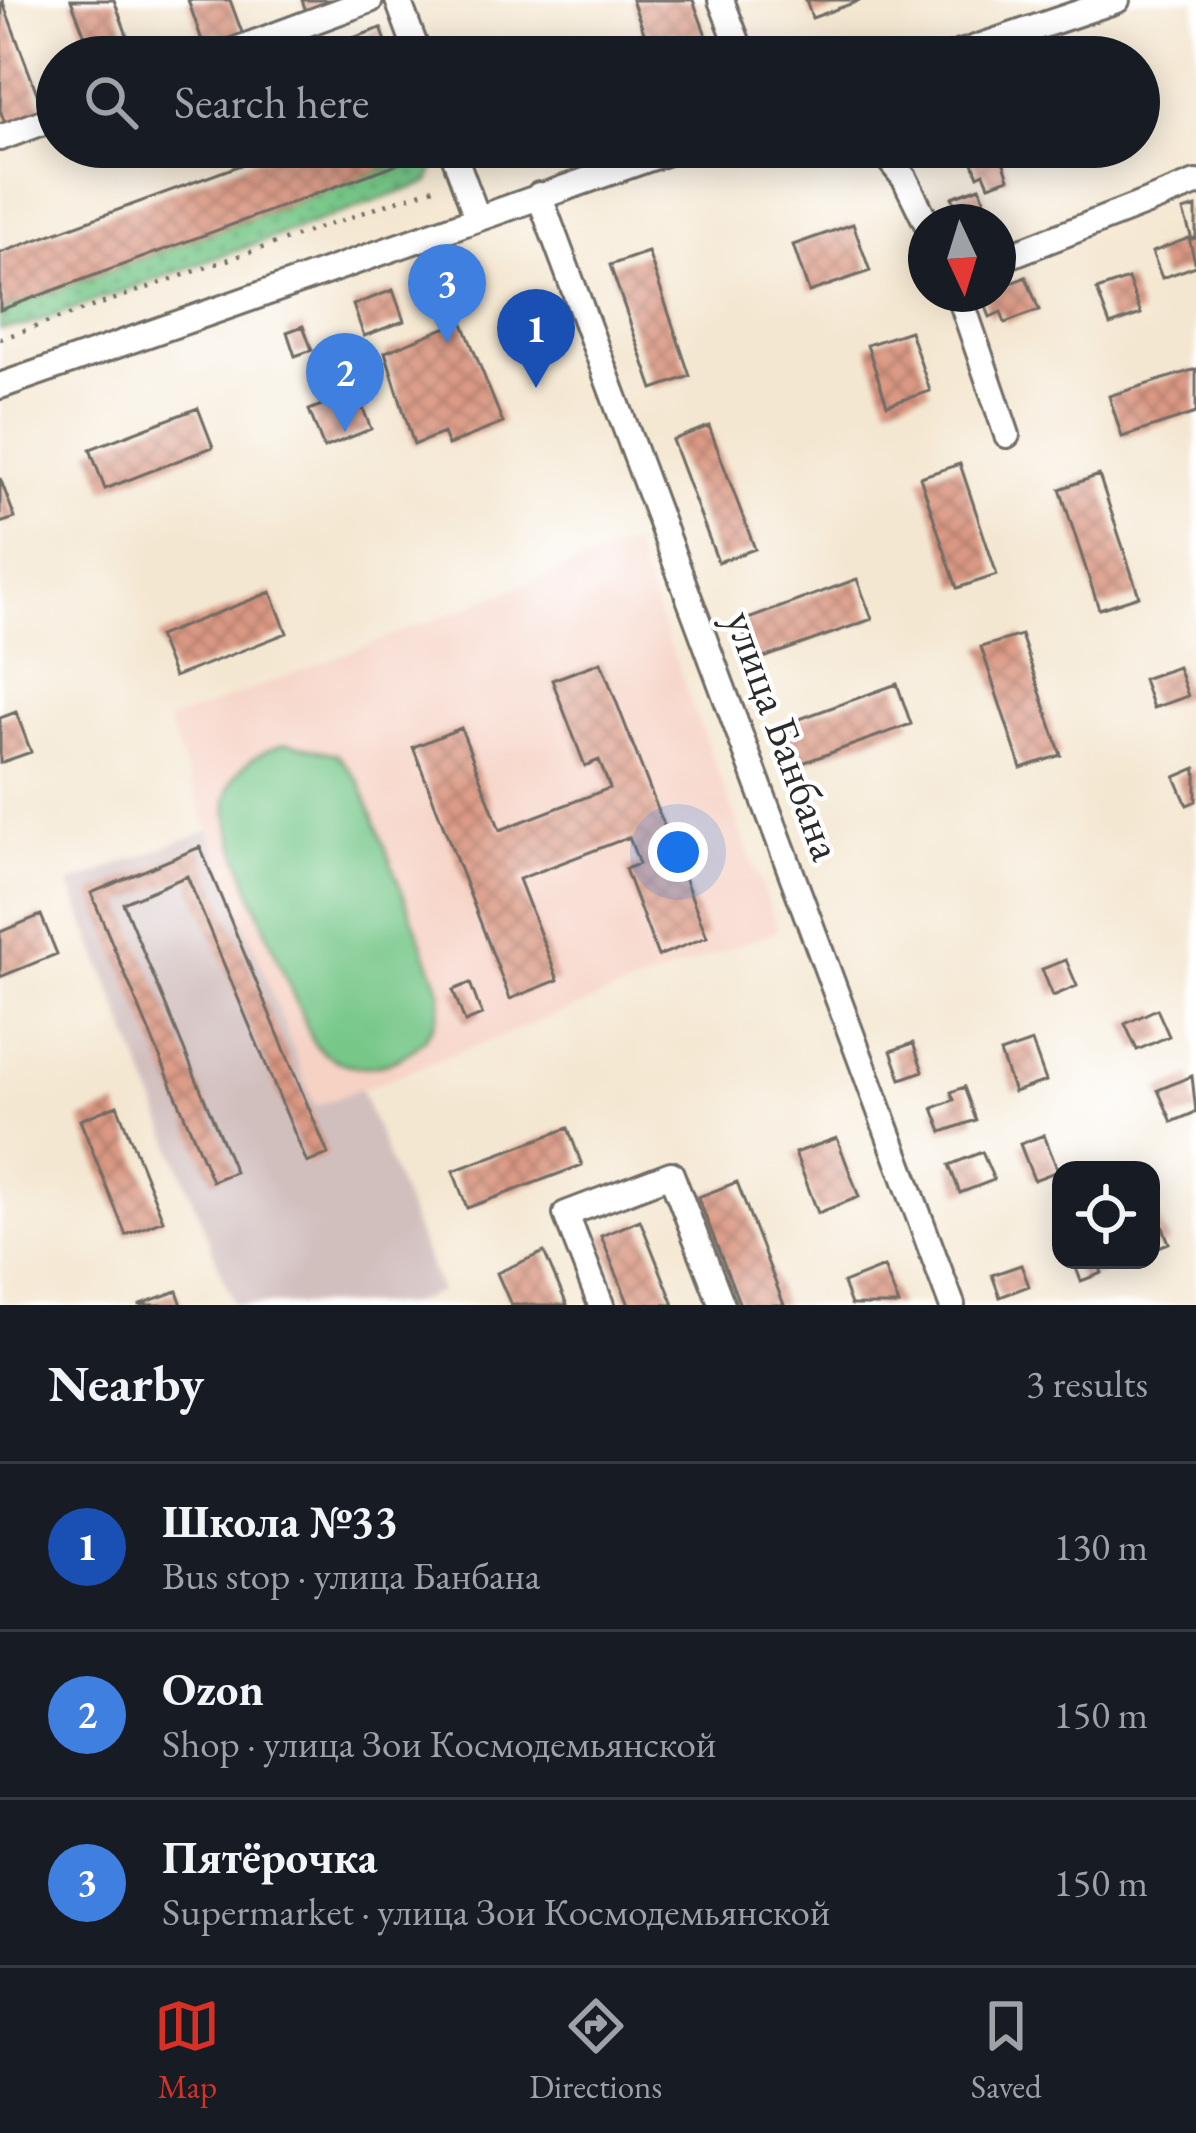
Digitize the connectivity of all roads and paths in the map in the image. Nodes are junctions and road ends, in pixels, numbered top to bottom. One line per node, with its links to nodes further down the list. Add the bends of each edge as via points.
1 (370, 0): 6 (street)
2 (398, 0): 7 (street)
3 (722, 0): 8 (street)
4 (1117, 0): 5 (street)
5 (1075, 7): 9 (street)
6 (273, 36)
7 (411, 36)
8 (735, 36)
9 (1002, 36)
10 (36, 125): 11 (street)
11 (0, 138)
12 (459, 168): 15 (street)
13 (619, 168): 17 (street)
14 (896, 168): 18 (street)
15 (463, 178): 19 (street); 22 (path)
16 (1196, 183): 20 (street)
17 (539, 195): 19 (street); 27 (street, улица Банбана)
18 (917, 204)
19 (477, 217): 23 (street)
20 (1016, 253)
21 (965, 312): 24 (street)
22 (0, 339)
23 (0, 386)
24 (1006, 435)
25 (601, 1305): 26 (street, via 566,1214 671,1174)
26 (722, 1305)
27 (952, 1305)

